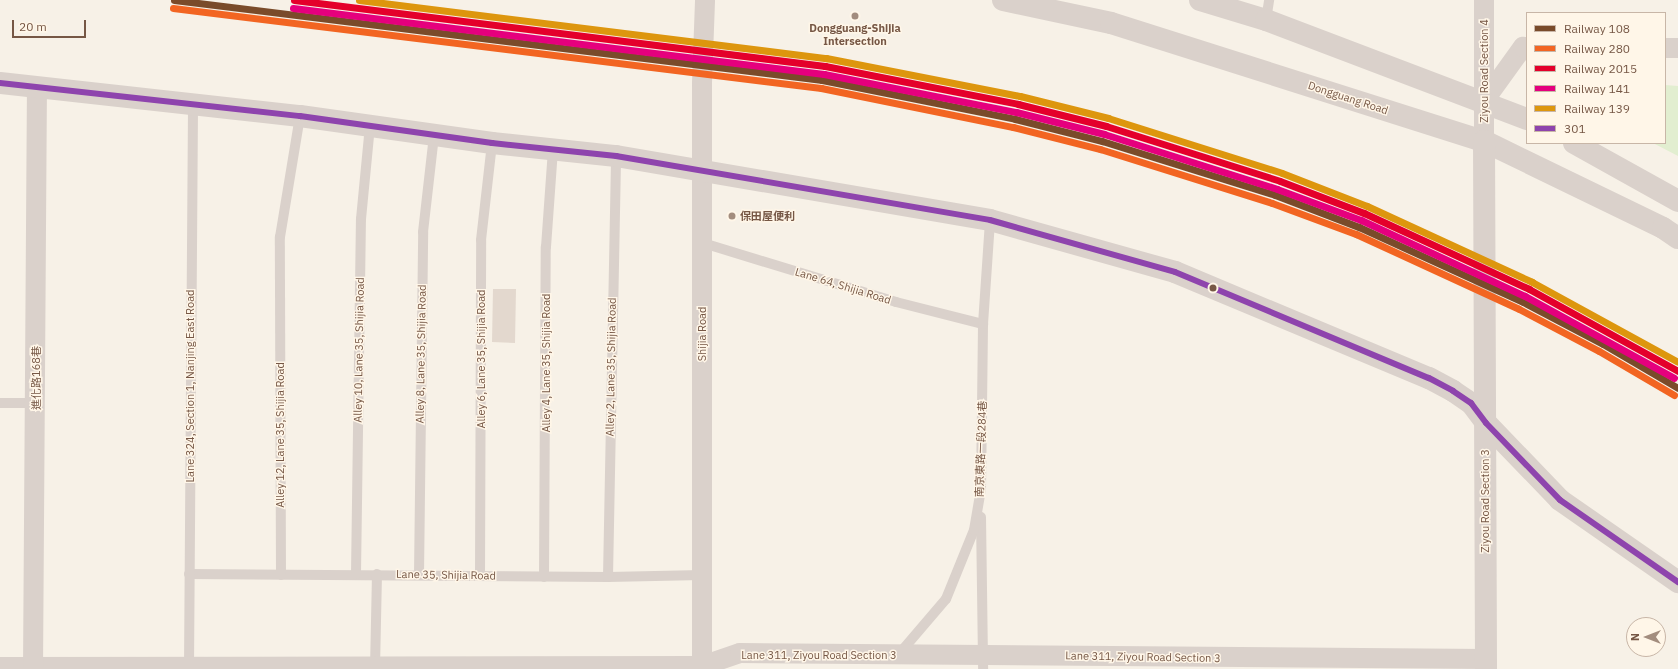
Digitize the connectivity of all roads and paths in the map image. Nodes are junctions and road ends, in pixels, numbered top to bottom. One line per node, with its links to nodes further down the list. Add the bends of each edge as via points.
1 (705, 0): 22 (street, Shijia Road)
2 (1003, 0): 17 (street, Dongguang Road, via 1111,23)
3 (1200, 0): 5 (street)
4 (1484, 0): 11 (street, Ziyou Road Section 4)
5 (1267, 10): 11 (street)
6 (1526, 47): 11 (street, via 1523,47)
7 (1666, 48): 8 (street)
8 (1678, 48)
9 (0, 83): 10 (street)
10 (37, 87): 12 (street); 29 (street, 進化路168巷)
11 (1484, 101): 14 (street); 17 (street, Ziyou Road Section 4)
12 (193, 104): 13 (street); 32 (lane, Lane 324, Section 1, Nanjing East Road)
13 (300, 116): 15 (street); 35 (lane, Alley 12, Lane 35, Shijia Road, via 280,237)
14 (1526, 119)
15 (370, 125): 16 (street); 33 (lane, Alley 10, Lane 35, Shijia Road, via 361,219)
16 (434, 135): 18 (street); 36 (lane, Alley 8, Lane 35, Shijia Road, via 423,232)
17 (1484, 141): 25 (street, Dongguang Road, via 1664,228); 30 (street, Ziyou Road Section 3)
18 (492, 143): 20 (street); 37 (lane, Alley 6, Lane 35, Shijia Road, via 481,240)
19 (1576, 144): 23 (street)
20 (553, 149): 21 (street); 39 (lane, Alley 4, Lane 35, Shijia Road, via 546,247)
21 (616, 156): 22 (street); 40 (lane, Alley 2, Lane 35, Shijia Road)
22 (702, 171): 24 (street); 26 (street, Shijia Road)
23 (1678, 201)
24 (990, 220): 27 (lane, 南京東路一段284巷); 30 (street, via 1175,272 1429,378 1471,403)
25 (1678, 238)
26 (703, 243): 27 (lane, Lane 64, Shijia Road, via 896,302); 38 (street, Shijia Road)
27 (983, 324): 31 (lane, 南京東路一段284巷)
28 (0, 403): 29 (lane)
29 (36, 403): 48 (street, 進化路168巷)
30 (1486, 423): 41 (street, via 1560,500); 44 (street, Ziyou Road Section 3)
31 (981, 489): 42 (lane, 南京東路一段284巷, via 974,530 946,599); 43 (lane)
32 (189, 574): 35 (lane, Lane 35, Shijia Road); 46 (lane, Lane 324, Section 1, Nanjing East Road)
33 (356, 574): 34 (lane, Lane 35, Shijia Road); 35 (lane, Lane 35, Shijia Road)
34 (377, 574): 36 (lane, Lane 35, Shijia Road); 49 (lane)
35 (281, 575)
36 (419, 575): 37 (lane, Lane 35, Shijia Road)
37 (480, 575): 39 (lane, Lane 35, Shijia Road)
38 (702, 575): 40 (lane, Lane 35, Shijia Road); 47 (street, Shijia Road)
39 (544, 576): 40 (lane, Lane 35, Shijia Road)
40 (608, 577)
41 (1678, 582)
42 (898, 655): 43 (street, Lane 311, Ziyou Road Section 3); 47 (street, Lane 311, Ziyou Road Section 3, via 740,653)
43 (983, 662): 44 (street, Lane 311, Ziyou Road Section 3)
44 (1486, 664)
45 (0, 667): 48 (street, Lane 311, Ziyou Road Section 3)
46 (189, 667): 48 (street, Lane 311, Ziyou Road Section 3); 49 (street, Lane 311, Ziyou Road Section 3)
47 (702, 667): 49 (street, Lane 311, Ziyou Road Section 3)
48 (33, 668)
49 (375, 668)

